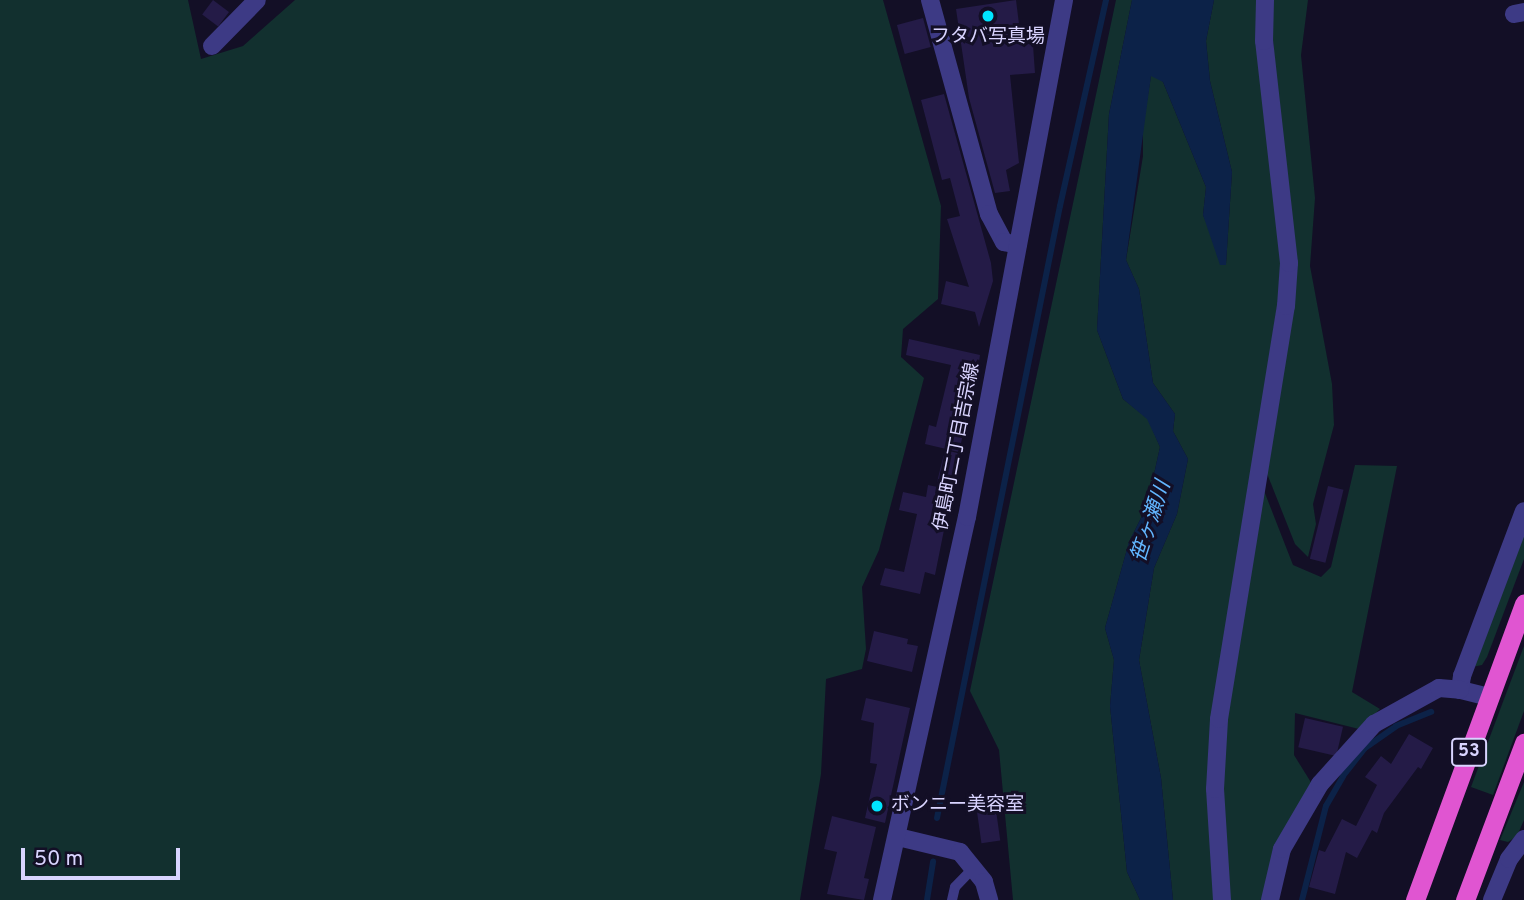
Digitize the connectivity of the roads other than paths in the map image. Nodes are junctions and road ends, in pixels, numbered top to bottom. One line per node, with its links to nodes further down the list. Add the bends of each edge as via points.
1 (257, 0): 5 (street)
2 (930, 0): 6 (street, via 989,214 1004,242)
3 (1064, 0): 6 (street, 伊島町二丁目吉宗線)
4 (1265, 0): 18 (street, via 1264,41 1289,263 1286,306 1219,719 1216,789)
5 (212, 46)
6 (1018, 245): 12 (street, 伊島町二丁目吉宗線, via 964,530)
7 (1524, 511): 9 (street)
8 (1524, 603): 10 (highway, 53)
9 (1460, 690): 10 (street); 19 (street, via 1439,688 1374,724 1320,785 1282,849)
10 (1489, 697): 20 (highway, 53)
11 (1524, 743): 21 (highway, 53)
12 (898, 837): 14 (street, via 960,852); 15 (street, 伊島町二丁目吉宗線)
13 (1524, 839): 22 (street, via 1509,859)
14 (974, 867): 16 (lane, via 955,887); 17 (street)
15 (882, 900)
16 (952, 900)
17 (989, 900)
18 (1223, 900)
19 (1270, 900)
20 (1415, 900)
21 (1465, 900)
22 (1492, 900)

